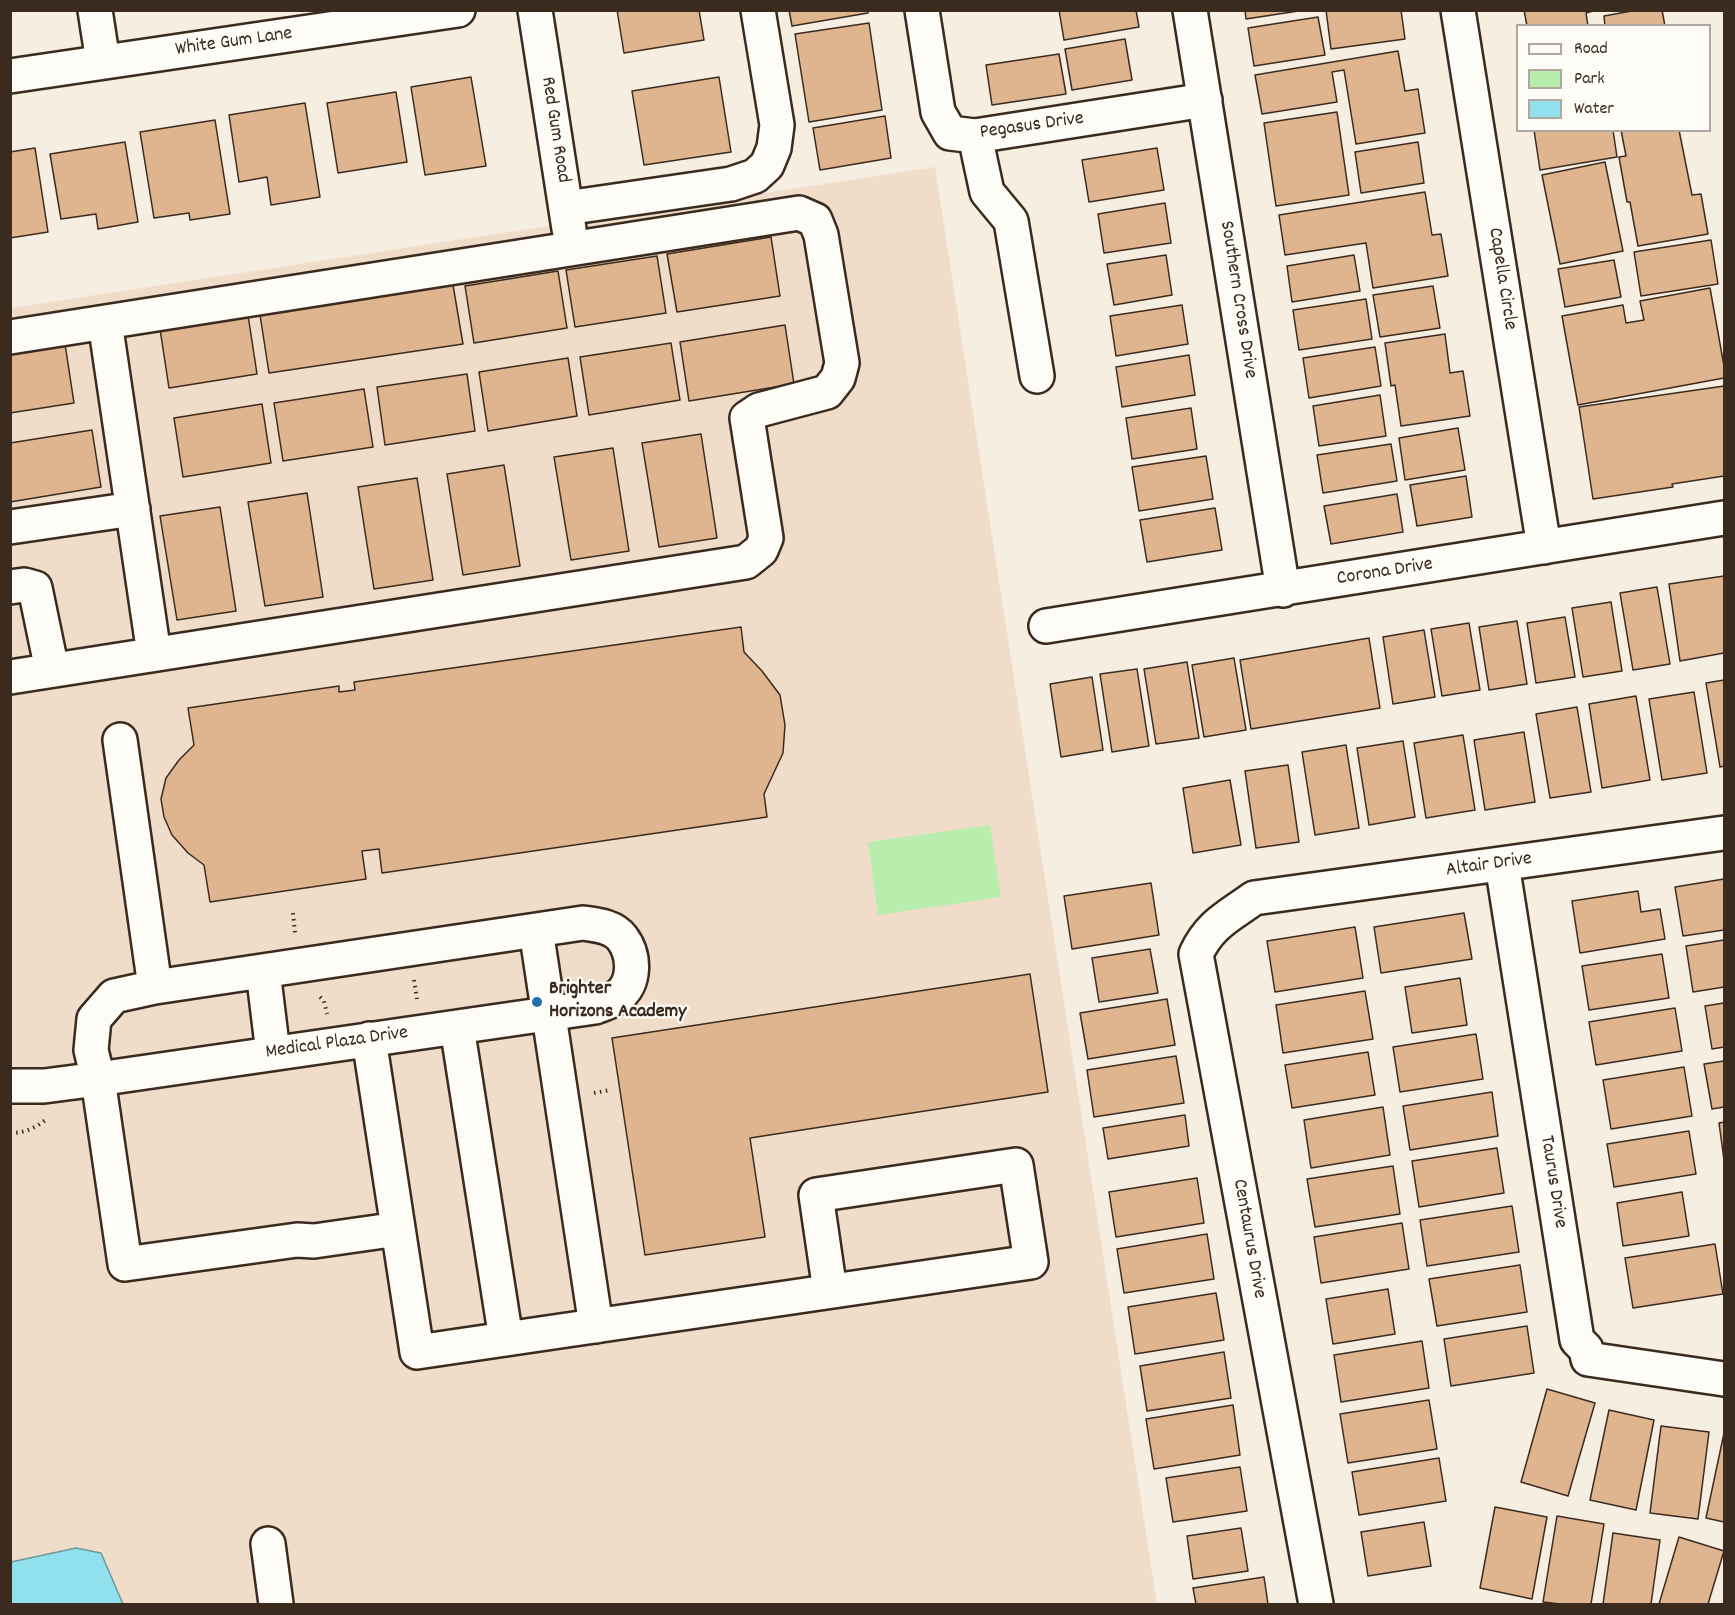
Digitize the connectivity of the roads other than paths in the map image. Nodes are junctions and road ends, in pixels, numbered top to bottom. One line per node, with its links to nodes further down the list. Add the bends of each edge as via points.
1 (95, 10): 9 (street)
2 (458, 10): 8 (street, White Gum Lane)
3 (535, 10): 13 (street, Red Gum Road)
4 (758, 10): 13 (street, via 777,125 767,165 755,176 731,184)
5 (922, 10): 12 (street, Pegasus Drive, via 938,112 950,133)
6 (1190, 10): 11 (street, Southern Cross Drive)
7 (1458, 10): 21 (street, Capella Circle)
8 (327, 20): 9 (street, White Gum Lane)
9 (103, 62): 10 (street, White Gum Lane)
10 (10, 76)
11 (1205, 100): 12 (street, Pegasus Drive); 23 (street, Southern Cross Drive)
12 (975, 136): 17 (street, via 987,192 1011,220)
13 (566, 208): 14 (street, Red Gum Road)
14 (573, 249): 15 (street); 25 (street, via 799,213 815,220 821,235 842,363 838,378 827,392 759,410 747,418 766,538 761,550 746,561)
15 (105, 322): 16 (street); 18 (street)
16 (10, 337)
17 (1037, 376)
18 (133, 509): 20 (street); 25 (street)
19 (1725, 518): 21 (street, Corona Drive)
20 (10, 527)
21 (1544, 547): 23 (street, Corona Drive)
22 (10, 587): 26 (street, via 35,588)
23 (1283, 590): 24 (street, Corona Drive)
24 (1046, 626)
25 (154, 654): 26 (street)
26 (52, 670): 27 (street)
27 (10, 676)
28 (120, 740): 34 (street)
29 (1725, 833): 30 (street, Altair Drive)
30 (1502, 864): 31 (street, Altair Drive); 45 (street, Taurus Drive, via 1577,1340 1586,1349 1588,1359)
31 (1254, 898): 48 (street, Centaurus Drive, via 1209,931 1196,954)
32 (536, 930): 33 (street); 35 (street); 35 (street, Medical Plaza Drive, via 583,923 603,926 621,937 631,957 632,978 618,997 595,1007)
33 (263, 971): 34 (street); 38 (street)
34 (155, 987): 39 (street, via 114,996 94,1019 91,1050)
35 (548, 1014): 36 (street, Medical Plaza Drive); 43 (street)
36 (457, 1027): 37 (street, Medical Plaza Drive); 44 (street)
37 (369, 1039): 38 (street, Medical Plaza Drive); 41 (street)
38 (273, 1053): 39 (street, Medical Plaza Drive)
39 (98, 1078): 40 (street, Medical Plaza Drive, via 44,1086); 41 (street, via 126,1264)
40 (10, 1086)
41 (398, 1229): 44 (street, via 417,1352)
42 (830, 1290): 42 (street, via 1031,1262 1016,1165 816,1195); 43 (street)
43 (596, 1326): 44 (street)
44 (506, 1339)
45 (1725, 1379)
46 (268, 1544): 47 (street)
47 (276, 1605)
48 (1316, 1605)

